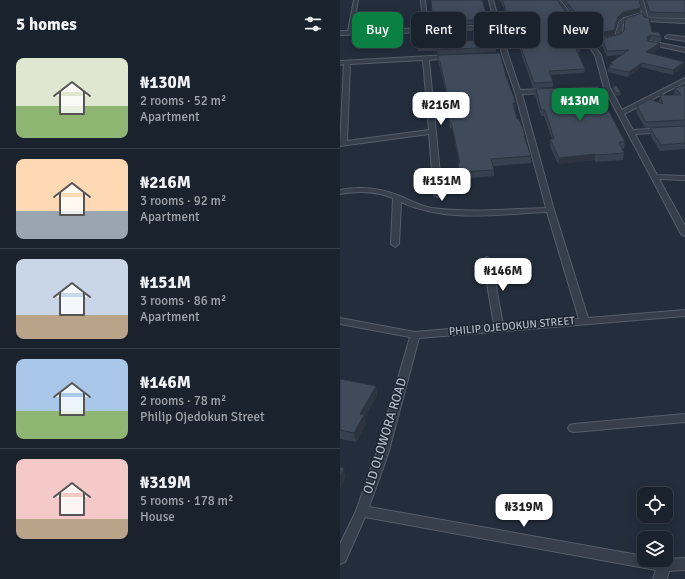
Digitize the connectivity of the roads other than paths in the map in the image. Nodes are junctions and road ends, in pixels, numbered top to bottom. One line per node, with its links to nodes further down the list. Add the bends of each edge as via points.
1 (356, 0): 13 (street)
2 (423, 0): 6 (street)
3 (491, 0): 7 (street)
4 (558, 0): 8 (street)
5 (641, 0): 9 (street)
6 (424, 12)
7 (494, 12)
8 (566, 12)
9 (645, 14): 10 (street, via 649,20); 16 (street, via 621,23 617,37)
10 (685, 21)
11 (411, 31): 13 (street)
12 (340, 33): 13 (street)
13 (350, 33)
14 (668, 37): 15 (street)
15 (685, 39)
16 (603, 40)
17 (650, 43): 20 (street)
18 (500, 48): 29 (street)
19 (593, 48): 26 (street, via 598,55)
20 (685, 50)
21 (458, 57): 22 (street)
22 (426, 59): 23 (street); 32 (street)
23 (343, 63): 28 (street)
24 (685, 80): 30 (street)
25 (600, 88): 26 (street)
26 (607, 88): 30 (street)
27 (555, 90): 29 (street)
28 (342, 92): 34 (street)
29 (518, 92): 40 (street)
30 (621, 113): 33 (street)
31 (685, 129): 33 (street)
32 (432, 132): 34 (street); 38 (street)
33 (631, 132): 35 (street)
34 (342, 144)
35 (656, 177): 36 (street); 41 (street)
36 (685, 178)
37 (340, 192): 39 (street, via 367,190)
38 (438, 194)
39 (396, 197): 40 (street, via 417,207 447,212); 42 (street)
40 (550, 210): 45 (street)
41 (685, 234)
42 (395, 244)
43 (487, 260): 47 (street)
44 (685, 313): 45 (street, PHILIP OJEDOKUN STREET)
45 (584, 320): 47 (street, PHILIP OJEDOKUN STREET)
46 (340, 322): 48 (street, PHILIP OJEDOKUN STREET)
47 (499, 328): 48 (street, PHILIP OJEDOKUN STREET)
48 (415, 335): 51 (street, OLD OLOWORA ROAD, via 382,454)
49 (685, 418): 50 (street)
50 (574, 428)
51 (362, 511): 52 (street, OLD OLOWORA ROAD); 53 (street)
52 (340, 558)
53 (637, 561)
54 (685, 564): 55 (street)
55 (673, 565)
56 (664, 567): 57 (street)
57 (660, 579)

